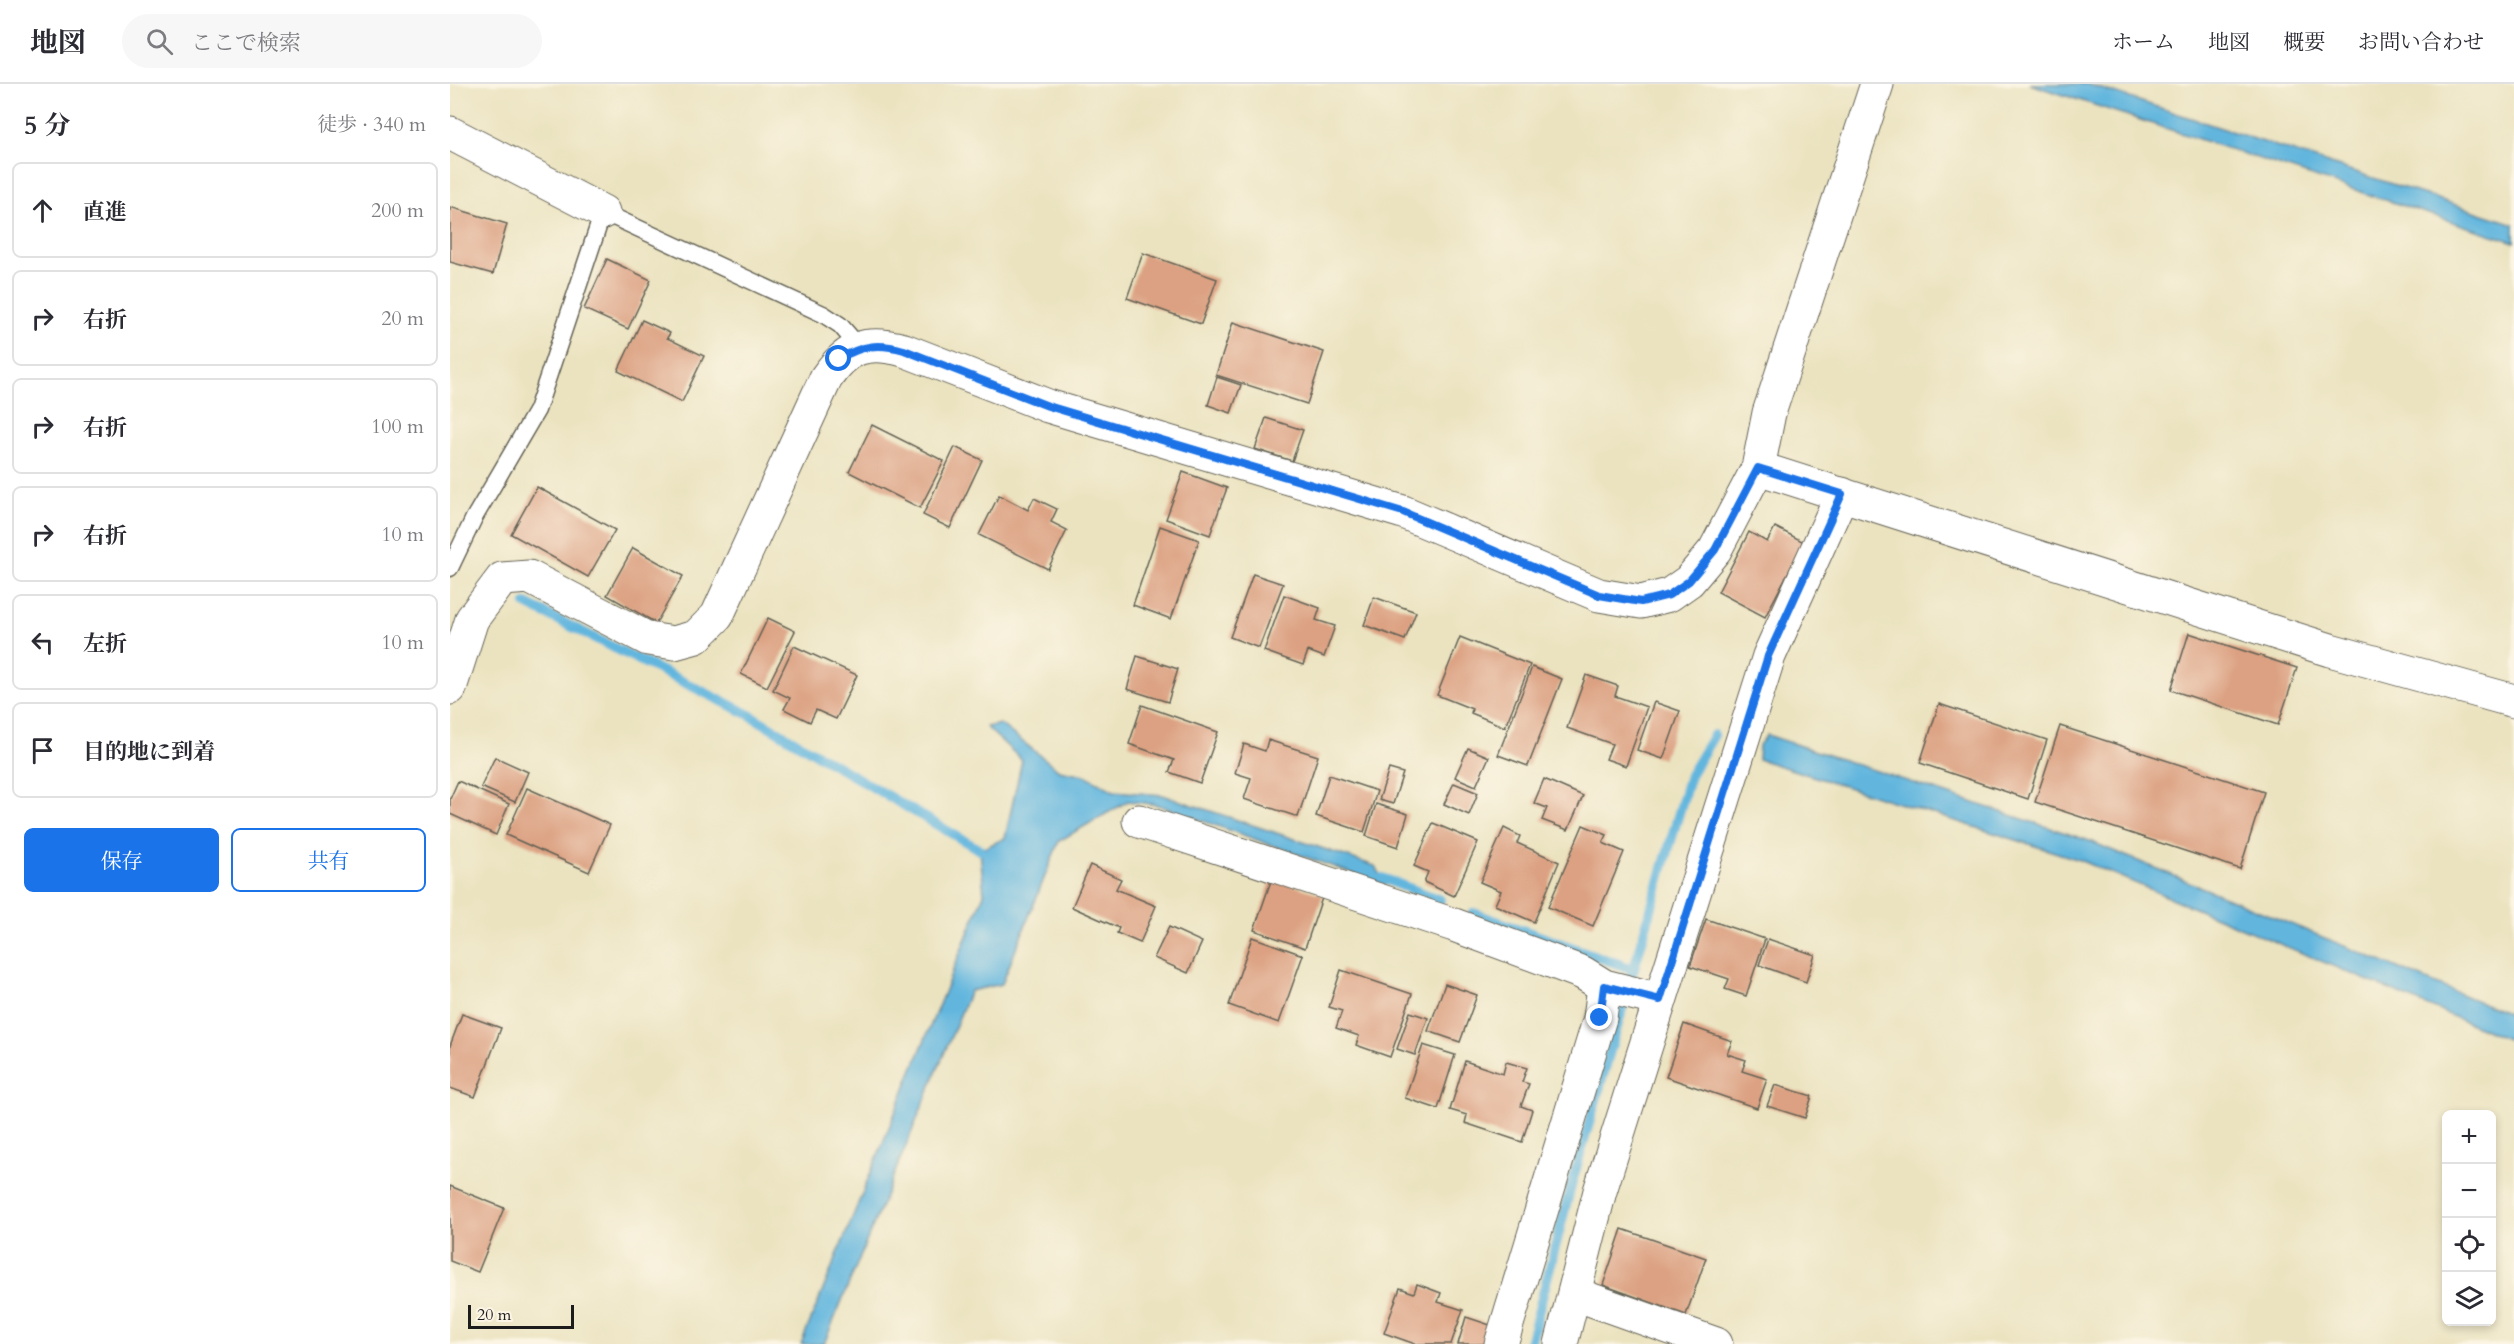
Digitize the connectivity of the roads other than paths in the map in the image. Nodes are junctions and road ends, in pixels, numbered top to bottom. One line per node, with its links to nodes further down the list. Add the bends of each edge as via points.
1 (1877, 84): 5 (street, via 1769,412)
2 (450, 133): 3 (street)
3 (603, 212): 4 (lane, via 823,314 840,325); 7 (lane, via 537,410 474,518)
4 (859, 347): 5 (street, via 882,344 904,350 1048,406 1403,512 1599,595 1641,602 1669,595 1689,581 1715,550); 8 (street, via 839,359 826,378 717,616 696,637 674,643 648,639 529,577 502,579)
5 (1758, 468): 6 (street)
6 (1842, 494): 10 (street, via 2330,650); 12 (street, via 1768,656)
7 (450, 568)
8 (461, 613): 9 (street)
9 (450, 688)
10 (2514, 701)
11 (1139, 821): 12 (street, via 1454,925)
12 (1630, 992): 13 (street, via 1600,1191); 14 (street, via 1600,1018)
13 (1575, 1294): 15 (street); 16 (street)
14 (1501, 1344)
15 (1561, 1344)
16 (1716, 1344)

